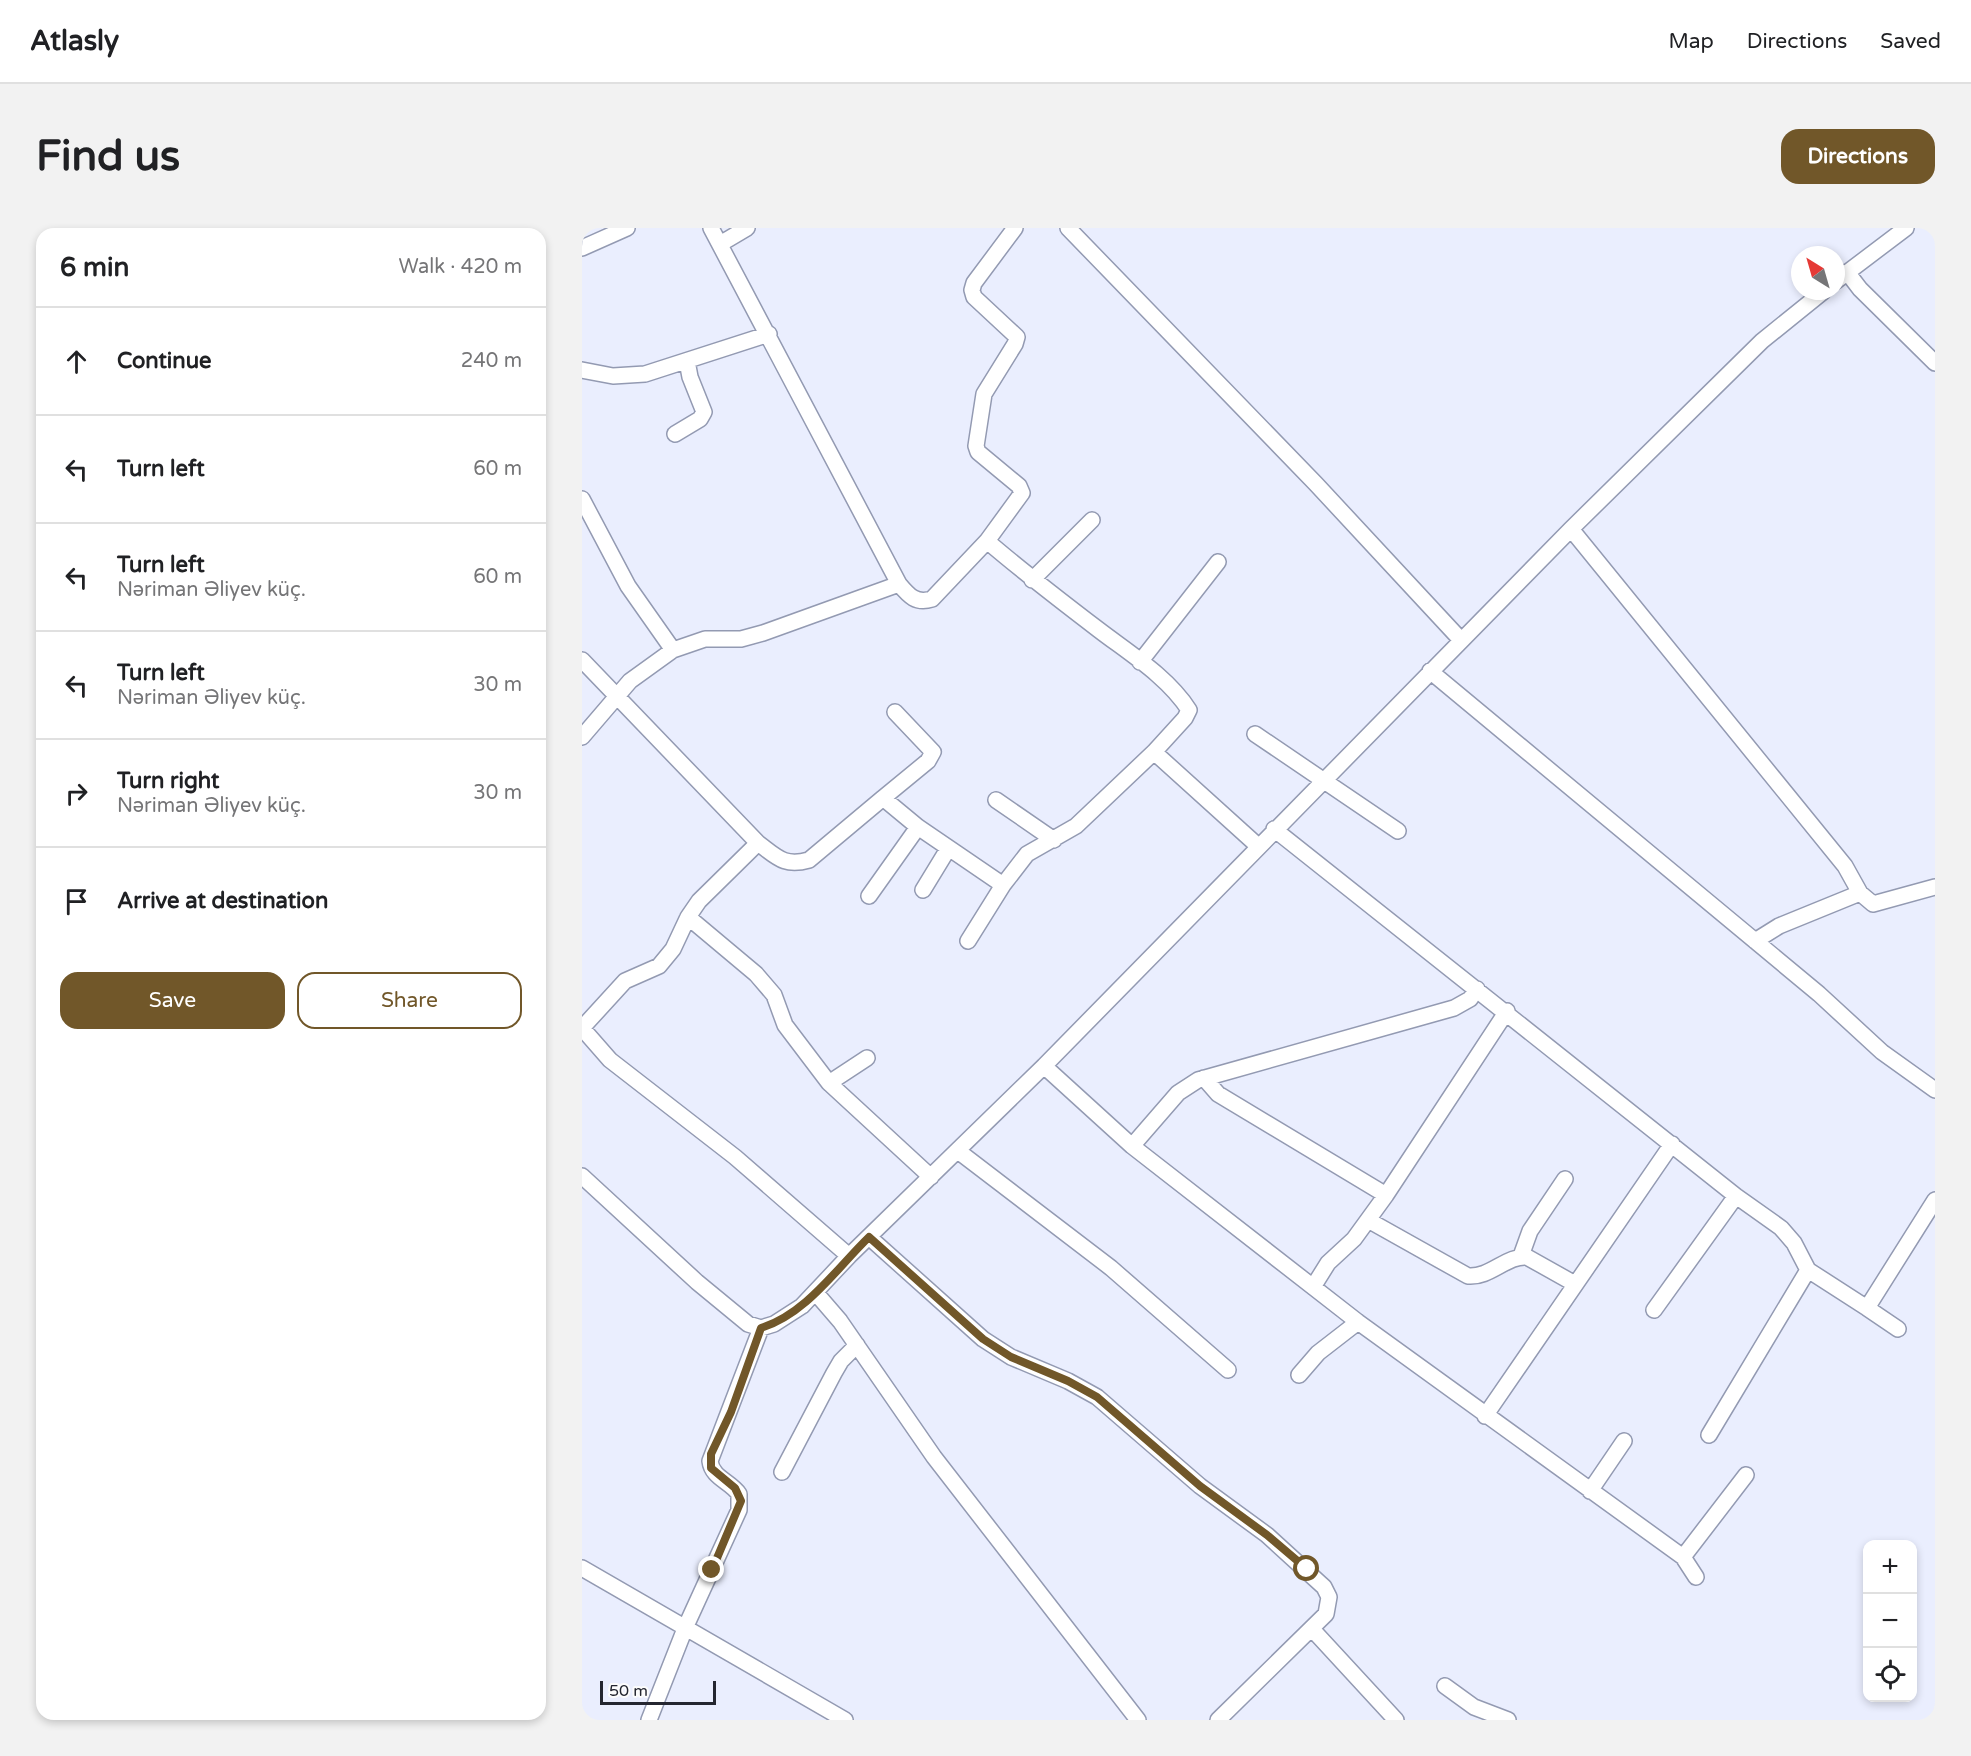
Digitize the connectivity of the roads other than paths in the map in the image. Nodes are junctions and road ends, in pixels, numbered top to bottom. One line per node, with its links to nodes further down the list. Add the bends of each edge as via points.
1 (627, 228): 8 (street)
2 (711, 228): 7 (street)
3 (747, 228): 7 (street)
4 (1016, 228): 20 (street, via 972,290 974,297 1017,337 984,394 976,446 1022,493)
5 (1068, 228): 24 (street)
6 (1906, 228): 9 (street)
7 (720, 244): 12 (street)
8 (582, 248)
9 (1845, 274)
10 (1845, 280): 14 (street)
11 (1813, 300): 19 (street, via 1762,341)
12 (768, 334): 13 (street); 23 (street)
13 (687, 361): 15 (street, via 628,376); 16 (street, via 704,412 700,419)
14 (1935, 363)
15 (582, 369)
16 (675, 434)
17 (582, 499): 25 (street, via 628,586)
18 (1092, 520): 22 (street)
19 (1571, 529): 24 (street); 47 (street, via 1845,866)
20 (987, 541): 22 (street); 23 (street, via 932,598 922,602 912,598)
21 (1218, 562): 27 (street)
22 (1032, 580): 27 (street)
23 (898, 584): 25 (street, via 762,633 741,639 705,639)
24 (1460, 639): 28 (street)
25 (673, 650): 29 (street, via 648,666)
26 (582, 660): 29 (street)
27 (1140, 662): 33 (street, via 1189,710)
28 (1430, 670): 34 (street); 51 (street)
29 (618, 694): 32 (street); 41 (street)
30 (896, 712): 35 (street, via 933,752)
31 (1255, 734): 34 (street)
32 (582, 737)
33 (1154, 752): 40 (street, via 1076,826); 42 (street)
34 (1324, 778): 38 (street); 39 (street)
35 (883, 798): 37 (street); 41 (street, via 809,860 794,864 781,861)
36 (996, 800): 40 (street)
37 (918, 827): 43 (street); 48 (street)
38 (1274, 829): 42 (street); 52 (street)
39 (1398, 831)
40 (1054, 840): 44 (street, via 1027,855)
41 (758, 843): 49 (street, via 699,901)
42 (1258, 846): 56 (street)
43 (948, 849): 44 (street); 46 (street)
44 (1003, 885): 50 (street)
45 (1935, 887): 47 (street, via 1873,904)
46 (923, 890)
47 (1860, 893): 51 (street, via 1779,926)
48 (869, 896)
49 (688, 917): 54 (street, via 673,949 659,966 625,981); 58 (street, via 756,974 774,995 785,1025)
50 (968, 941)
51 (1755, 941): 59 (street, via 1896,1063)
52 (1477, 989): 53 (street); 57 (street, via 1470,999 1454,1008)
53 (1507, 1011): 60 (street); 66 (street)
54 (582, 1028): 71 (street, via 610,1060 735,1157)
55 (867, 1058): 58 (street)
56 (1044, 1066): 61 (street); 62 (street)
57 (1204, 1078): 61 (street, via 1178,1093); 66 (street, via 1218,1094)
58 (830, 1083): 64 (street)
59 (1935, 1089)
60 (1672, 1144): 67 (street); 74 (street)
61 (1132, 1146): 75 (street)
62 (958, 1151): 64 (street); 83 (street, via 1111,1268)
63 (582, 1176): 80 (street, via 739,1318)
64 (931, 1177): 70 (street)
65 (1564, 1179): 72 (street, via 1530,1231)
66 (1386, 1195): 69 (street)
67 (1736, 1197): 73 (street, via 1781,1228); 78 (street)
68 (1935, 1200): 77 (street)
69 (1368, 1220): 72 (street, via 1468,1276 1487,1274); 75 (street, via 1328,1263)
70 (869, 1237): 71 (street); 95 (street, via 983,1339 1011,1357 1097,1397 1200,1486 1307,1569 1329,1596 1326,1614)
71 (849, 1256): 76 (street)
72 (1521, 1256): 74 (street)
73 (1809, 1270): 77 (street); 86 (street)
74 (1575, 1284): 85 (street)
75 (1313, 1287): 79 (street)
76 (814, 1292): 80 (street, via 790,1314); 82 (street)
77 (1867, 1308): 81 (street)
78 (1654, 1310)
79 (1358, 1322): 84 (street, via 1318,1353); 85 (street)
80 (761, 1328): 94 (street, via 710,1461 716,1475 739,1494 739,1510)
81 (1898, 1329)
82 (857, 1345): 88 (street, via 834,1373); 100 (street, via 934,1457)
83 (1228, 1370)
84 (1299, 1375)
85 (1485, 1416): 90 (street)
86 (1709, 1435)
87 (1624, 1441): 90 (street)
88 (783, 1472)
89 (1746, 1475): 91 (street)
90 (1590, 1491): 91 (street)
91 (1683, 1557): 93 (street)
92 (582, 1568): 94 (street)
93 (1696, 1577)
94 (686, 1626): 98 (street); 99 (street)
95 (1312, 1629): 101 (street); 102 (street)
96 (1445, 1686): 97 (street)
97 (1483, 1715): 103 (street)
98 (649, 1720)
99 (845, 1720)
100 (1138, 1720)
101 (1218, 1720)
102 (1396, 1720)
103 (1508, 1720)

